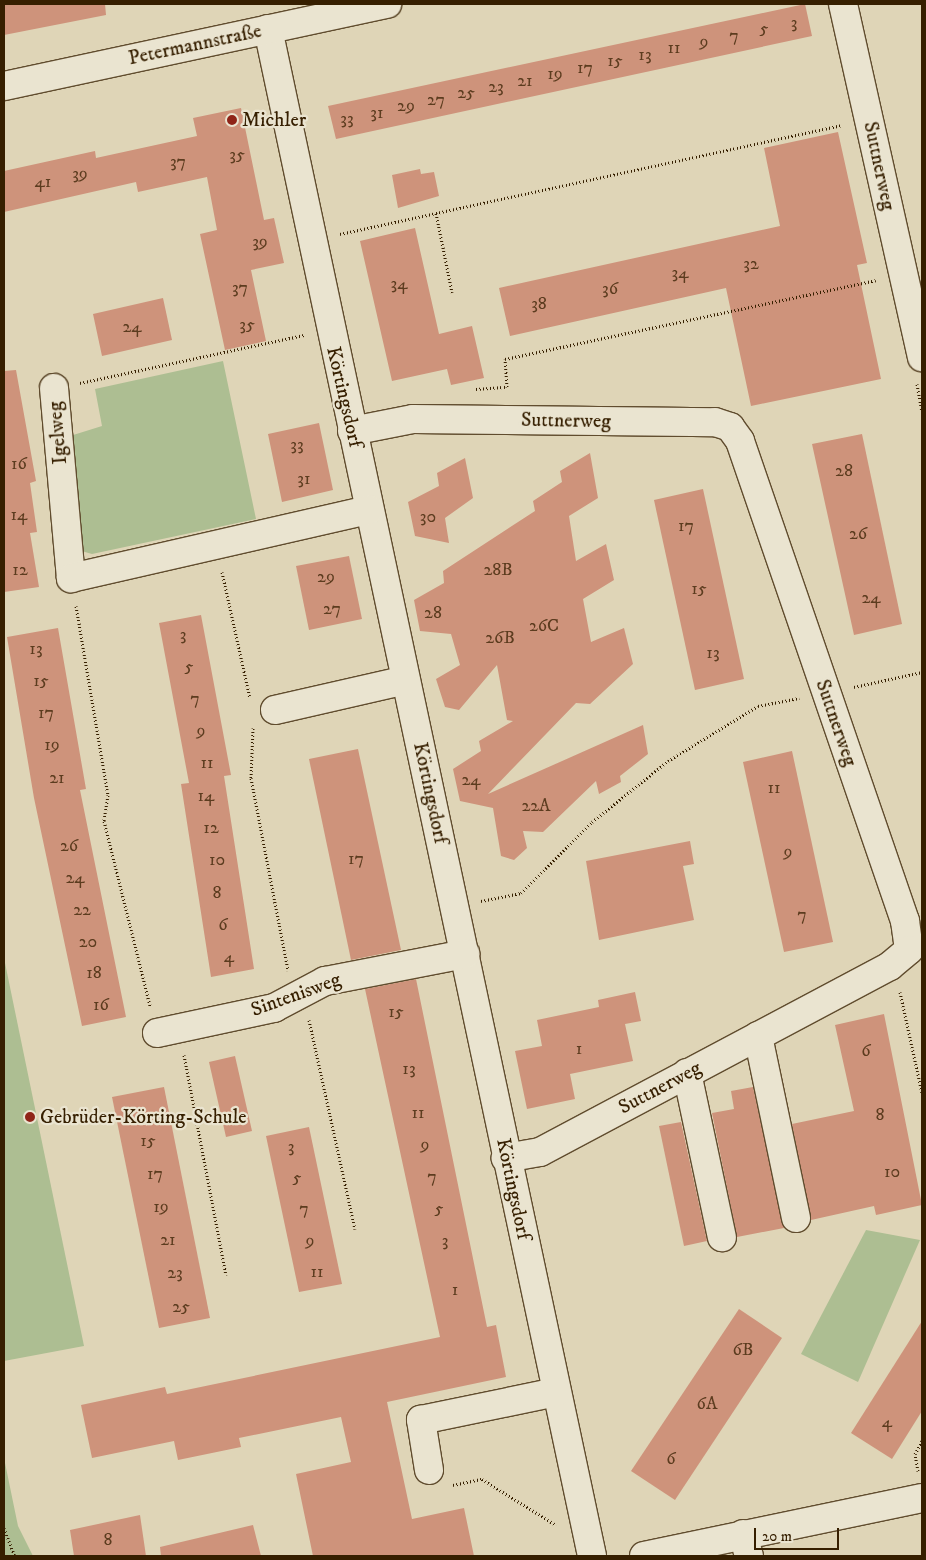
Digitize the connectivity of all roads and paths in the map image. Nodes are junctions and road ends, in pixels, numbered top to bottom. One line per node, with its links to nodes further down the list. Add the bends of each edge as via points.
1 (382, 4): 3 (street, Petermannstraße)
2 (844, 4): 5 (street, Suttnerweg)
3 (268, 29): 4 (street, Petermannstraße); 7 (street, Körtingsdorf)
4 (4, 86)
5 (869, 118): 6 (path); 8 (street, Suttnerweg)
6 (436, 213): 7 (path); 9 (path)
7 (311, 240): 10 (street, Körtingsdorf)
8 (904, 274): 11 (street, Suttnerweg); 13 (path, via 506,359 507,387)
9 (452, 292)
10 (329, 330): 12 (path, Igelweg); 15 (street, Körtingsdorf)
11 (919, 369): 14 (path)
12 (54, 388): 18 (street, Igelweg)
13 (469, 390)
14 (922, 410)
15 (352, 431): 16 (street, Körtingsdorf); 21 (street, Suttnerweg, via 413,419 714,422 730,427 740,441)
16 (369, 510): 17 (street); 20 (street, Körtingsdorf)
17 (216, 545): 18 (street); 22 (path)
18 (71, 578): 27 (path, via 108,795 104,821)
19 (922, 672): 21 (path)
20 (406, 680): 22 (street); 23 (street, Körtingsdorf)
21 (825, 692): 23 (path, via 758,706 668,761 592,822 521,893); 28 (street, Suttnerweg, via 905,921 909,950 890,966)
22 (265, 712): 26 (path, via 251,778)
23 (455, 905): 24 (street, Körtingsdorf)
24 (465, 954): 26 (street, Sintenisweg, via 325,981); 31 (street, Körtingsdorf)
25 (899, 984): 30 (path)
26 (298, 995): 27 (street, Sintenisweg, via 274,1008); 33 (path)
27 (168, 1030): 35 (path)
28 (758, 1036): 29 (street, Suttnerweg); 32 (street)
29 (687, 1074): 31 (street, Suttnerweg, via 540,1152); 34 (street)
30 (922, 1093)
31 (506, 1158): 36 (street, Körtingsdorf)
32 (796, 1218)
33 (355, 1229)
34 (722, 1237)
35 (226, 1275)
36 (556, 1392): 37 (street, via 420,1420); 41 (street, Körtingsdorf)
37 (428, 1470): 41 (path, via 431,1490 482,1479)
38 (922, 1498): 40 (street)
39 (4, 1528): 42 (path)
40 (746, 1545): 43 (street)
41 (591, 1551)
42 (15, 1556)
43 (644, 1556)

